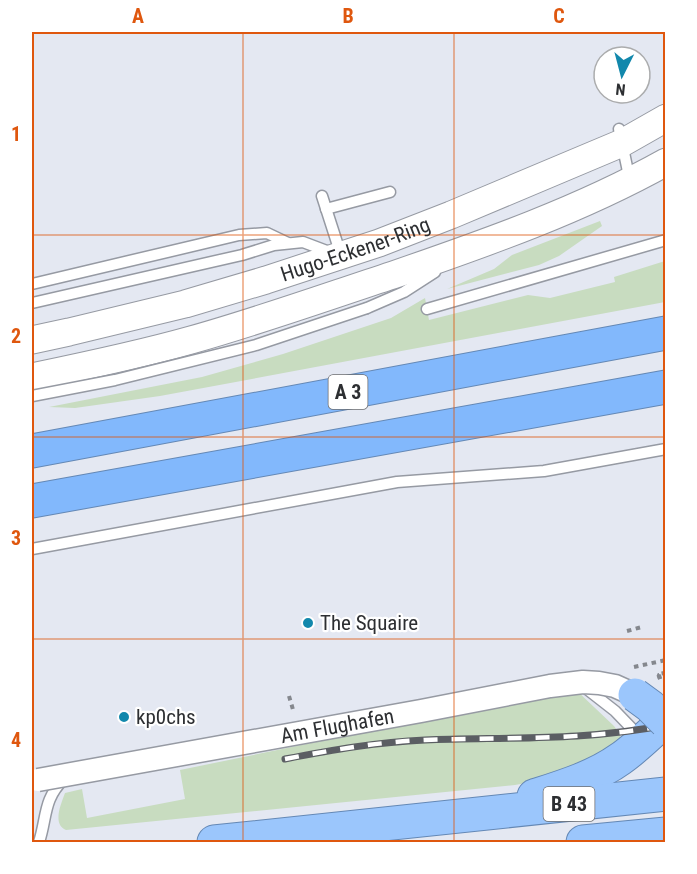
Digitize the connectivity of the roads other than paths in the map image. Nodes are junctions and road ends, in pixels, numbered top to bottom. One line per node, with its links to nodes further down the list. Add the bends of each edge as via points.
1 (666, 118): 2 (street, Hugo-Eckener-Ring)
2 (620, 136): 4 (lane); 11 (street, Hugo-Eckener-Ring, via 451,215)
3 (666, 162): 4 (street, Hugo-Eckener-Ring)
4 (630, 182): 10 (street, Hugo-Eckener-Ring)
5 (390, 192): 7 (lane)
6 (321, 196): 7 (lane)
7 (326, 209): 11 (lane)
8 (666, 240): 14 (lane)
9 (288, 243): 11 (lane, via 303,242); 12 (lane, via 267,233 239,235); 13 (lane)
10 (473, 248): 17 (street, Hugo-Eckener-Ring, via 189,341); 19 (lane, bridge, via 404,292 367,308 256,345)
11 (341, 256): 16 (street, Hugo-Eckener-Ring, via 185,304)
12 (32, 284)
13 (32, 303)
14 (427, 309)
15 (666, 333): 21 (highway, A 3)
16 (32, 339)
17 (32, 377)
18 (666, 387): 22 (highway, A 3)
19 (32, 396)
20 (666, 449): 23 (lane, via 544,471 397,483)
21 (32, 451)
22 (32, 501)
23 (32, 549)
24 (635, 695): 25 (highway, bridge, via 650,706); 26 (street, Am Flughafen, bridge, via 599,683 550,686)
25 (658, 727): 28 (highway, via 619,760 598,771); 30 (lane, via 605,703 583,686 564,681 300,724 69,773 48,801)
26 (38, 780)
27 (666, 794): 28 (highway, B 43)
28 (471, 815): 31 (highway, B 43)
29 (666, 834): 32 (highway, B 43)
30 (39, 843)
31 (214, 843)
32 (583, 843)

